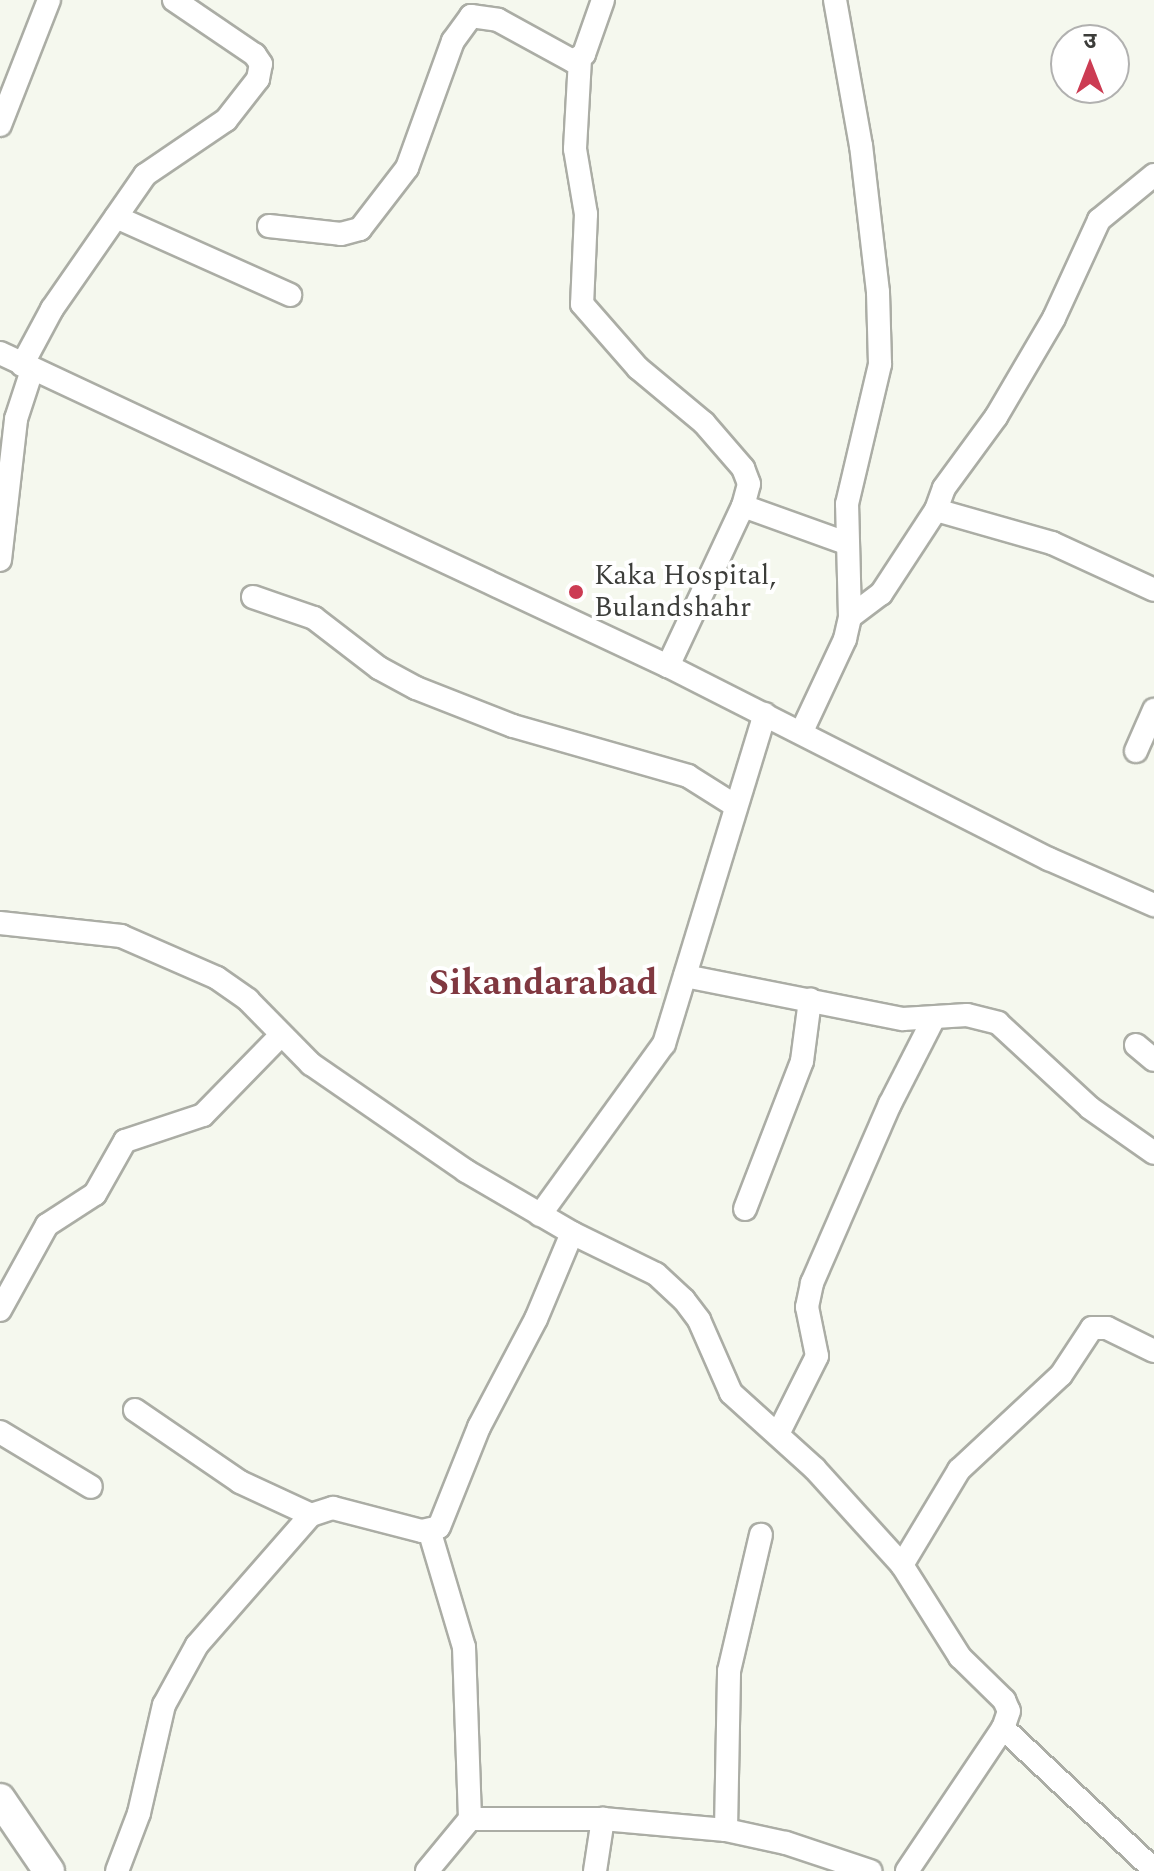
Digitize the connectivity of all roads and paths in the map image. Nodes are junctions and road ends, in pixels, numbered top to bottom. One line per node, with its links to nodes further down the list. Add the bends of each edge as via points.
1 (49, 0): 7 (street)
2 (174, 0): 9 (street, via 255,55 261,72 226,120 145,175)
3 (603, 0): 6 (street)
4 (835, 0): 16 (street, via 861,146 880,350 868,430 850,488)
5 (473, 8): 6 (street, via 556,56); 10 (street, via 453,41 407,168 360,229 341,234)
6 (580, 59): 14 (street, via 575,149 586,214 582,304 622,352 738,460 749,484)
7 (0, 125)
8 (1152, 180): 15 (street, via 1099,220 1054,318 996,417 944,488)
9 (116, 217): 11 (street); 13 (street, via 52,309)
10 (269, 226)
11 (290, 295)
12 (0, 353): 13 (street)
13 (27, 368): 17 (street); 21 (street)
14 (743, 506): 16 (street); 21 (street)
15 (936, 510): 18 (street, via 1052,543); 20 (street, via 881,594)
16 (846, 543): 20 (street)
17 (0, 560)
18 (1154, 590)
19 (253, 597): 26 (street, via 314,618 379,668 416,688 513,726 688,776)
20 (850, 617): 24 (street, via 839,655)
21 (668, 666): 23 (street)
22 (1154, 710): 25 (street)
23 (765, 714): 24 (street); 26 (street)
24 (802, 731): 27 (street, via 1049,859)
25 (1136, 751)
26 (734, 805): 29 (street)
27 (1154, 905)
28 (0, 923): 32 (street, via 101,933 156,947 232,987)
29 (685, 976): 30 (street); 37 (street, via 658,1057 583,1150)
30 (810, 1000): 31 (street, via 903,1019); 36 (street, via 798,1074)
31 (934, 1018): 35 (street, via 967,1015 998,1023 1090,1108); 43 (street, via 890,1104 812,1283 807,1307 817,1356)
32 (281, 1035): 37 (street, via 328,1076); 39 (street, via 203,1115 125,1141 95,1194 47,1225)
33 (1136, 1045): 34 (street)
34 (1154, 1060)
35 (1154, 1153)
36 (745, 1209)
37 (540, 1215): 38 (street)
38 (572, 1233): 43 (street, via 672,1287 699,1320 731,1393); 46 (street, via 536,1319 479,1427 442,1522)
39 (0, 1310)
40 (1154, 1351): 48 (street, via 1107,1328 1092,1328 1061,1375 959,1470)
41 (135, 1410): 45 (street, via 240,1482)
42 (0, 1432): 44 (street)
43 (778, 1434): 48 (street)
44 (91, 1487)
45 (311, 1515): 46 (street, via 344,1509); 57 (street, via 211,1627 177,1677 164,1705 131,1839)
46 (430, 1533): 51 (street, via 464,1647)
47 (761, 1535): 53 (street, via 729,1671)
48 (902, 1565): 49 (street, via 960,1657 1007,1705)
49 (1003, 1728): 55 (street); 60 (street)
50 (0, 1799): 56 (main road)
51 (470, 1819): 52 (street); 54 (street)
52 (603, 1819): 53 (street); 58 (street)
53 (726, 1830): 59 (street)
54 (426, 1869)
55 (1154, 1870)
56 (49, 1871)
57 (117, 1871)
58 (595, 1871)
59 (870, 1871)
60 (907, 1871)

